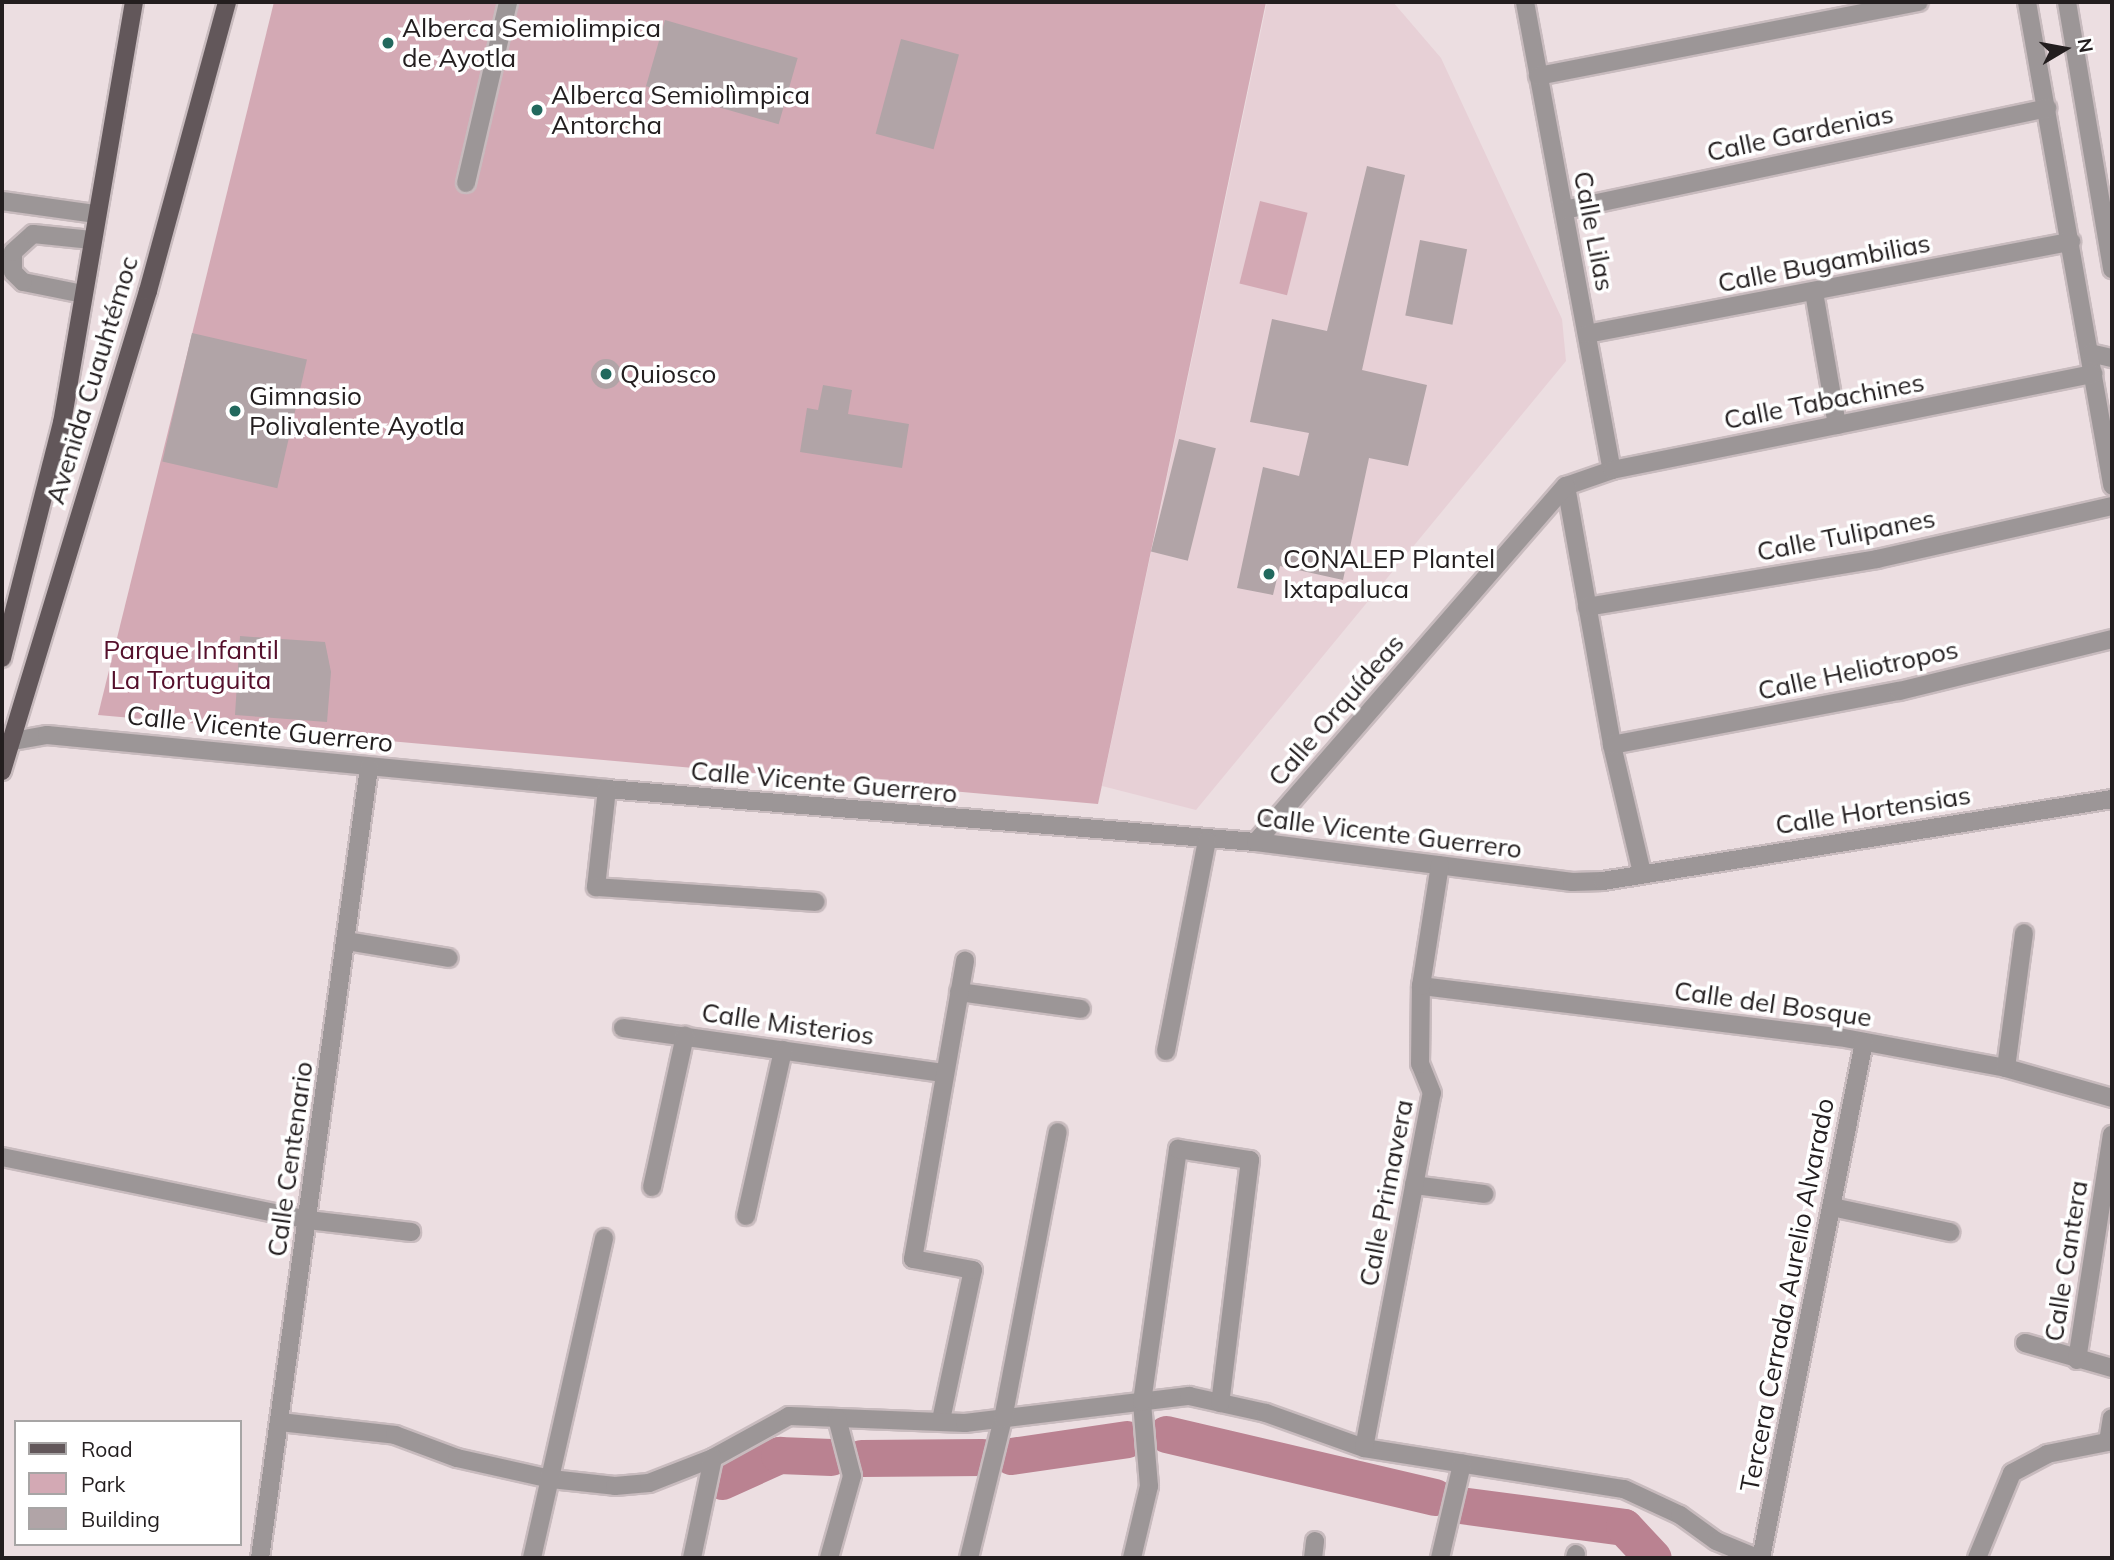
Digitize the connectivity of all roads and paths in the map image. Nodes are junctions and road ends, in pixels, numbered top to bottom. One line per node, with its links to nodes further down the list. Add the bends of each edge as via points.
1 (134, 2): 13 (main road)
2 (227, 2): 31 (main road, Avenida Cuauhtémoc, via 148,291)
3 (508, 2): 10 (street)
4 (1525, 2): 8 (street, Calle Lilas)
5 (1919, 2): 8 (street)
6 (2027, 2): 9 (street)
7 (2067, 2): 16 (street)
8 (1538, 75): 12 (street, Calle Lilas)
9 (2047, 108): 12 (street, Calle Gardenias); 15 (street)
10 (466, 183)
11 (2, 201): 13 (street)
12 (1564, 209): 19 (street, Calle Lilas)
13 (96, 214): 14 (main road)
14 (92, 240): 18 (main road); 18 (street, via 33,234 13,252 13,272 23,282)
15 (2071, 242): 17 (street, Calle Bugambilias); 20 (street)
16 (2112, 270)
17 (1814, 292): 19 (street, Calle Bugambilias); 23 (street)
18 (83, 294): 30 (main road, via 62,423)
19 (1587, 334): 24 (street, Calle Lilas)
20 (2090, 353): 21 (street); 22 (street)
21 (2112, 358)
22 (2094, 374): 23 (street, Calle Tabachines); 26 (street)
23 (1837, 425): 24 (street, Calle Tabachines)
24 (1612, 470): 25 (street, Calle Tabachines)
25 (1566, 486): 28 (street); 38 (street, Calle Orquídeas)
26 (2112, 486)
27 (2112, 506): 28 (street, Calle Tulipanes, via 1877,559)
28 (1587, 607): 32 (street)
29 (2112, 639): 32 (street, Calle Heliotropos, via 1899,691)
30 (2, 658)
31 (7, 741): 33 (street, Calle Vicente Guerrero, via 47,735); 34 (main road, Avenida Cuauhtémoc)
32 (1612, 745): 40 (street)
33 (369, 767): 35 (street, Calle Vicente Guerrero); 43 (street, Calle Centenario)
34 (2, 771)
35 (607, 789): 37 (street, Calle Vicente Guerrero); 41 (street, via 596,887)
36 (2112, 799): 40 (street, Calle Hortensias)
37 (1207, 842): 38 (street, Calle Vicente Guerrero); 53 (street)
38 (1256, 842): 39 (street, Calle Vicente Guerrero)
39 (1440, 865): 40 (street, Calle Vicente Guerrero, via 1572,882); 46 (street, Calle Primavera)
40 (1642, 873)
41 (815, 902)
42 (2024, 933): 54 (street)
43 (348, 941): 44 (street); 65 (street, Calle Centenario)
44 (449, 958)
45 (964, 961): 47 (street)
46 (1422, 986): 51 (street, Calle del Bosque); 60 (street, Calle Primavera, via 1420,1064 1432,1093)
47 (959, 992): 48 (street); 55 (street)
48 (1081, 1009)
49 (623, 1028): 50 (street, Calle Misterios)
50 (685, 1036): 52 (street, Calle Misterios); 61 (street)
51 (1864, 1042): 54 (street, Calle del Bosque); 63 (street, Tercera Cerrada Aurelio Alvarado)
52 (783, 1050): 55 (street, Calle Misterios); 64 (street)
53 (1166, 1051)
54 (2006, 1068): 56 (street, Calle del Bosque)
55 (945, 1073): 77 (street, via 913,1259 973,1270)
56 (2112, 1098)
57 (1058, 1132): 76 (street)
58 (2112, 1135): 70 (street, Calle Cantera)
59 (2, 1157): 65 (street)
60 (1414, 1185): 62 (street); 80 (street, Calle Primavera)
61 (652, 1187)
62 (1484, 1194)
63 (1832, 1207): 67 (street); 91 (street, Tercera Cerrada Aurelio Alvarado)
64 (746, 1216)
65 (308, 1220): 66 (street); 78 (street, Calle Centenario)
66 (411, 1232)
67 (1950, 1232)
68 (604, 1238): 83 (street)
69 (2025, 1343): 70 (street)
70 (2077, 1360): 71 (street, Calle Cantera)
71 (2112, 1368)
72 (1142, 1402): 73 (street, via 1189,1396); 73 (street, via 1178,1149 1250,1160); 76 (street); 89 (street, via 1149,1486)
73 (1220, 1403): 80 (street, via 1266,1413)
74 (837, 1418): 77 (street); 81 (street, via 789,1416); 87 (street, via 852,1476)
75 (2112, 1418): 79 (street)
76 (1003, 1419): 77 (street); 88 (street)
77 (941, 1420)
78 (280, 1423): 83 (street, via 395,1435 457,1458); 84 (street, Calle Centenario)
79 (2110, 1441): 92 (street, via 2047,1454 2012,1473)
80 (1364, 1448): 82 (street)
81 (713, 1458): 83 (street, via 649,1483 615,1486); 86 (street)
82 (1462, 1464): 90 (street); 91 (street, via 1624,1489 1680,1515 1716,1541)
83 (551, 1479): 85 (street)
84 (260, 1558)
85 (532, 1558)
86 (692, 1558)
87 (829, 1558)
88 (969, 1558)
89 (1132, 1558)
90 (1440, 1558)
91 (1759, 1558)
92 (1977, 1558)

